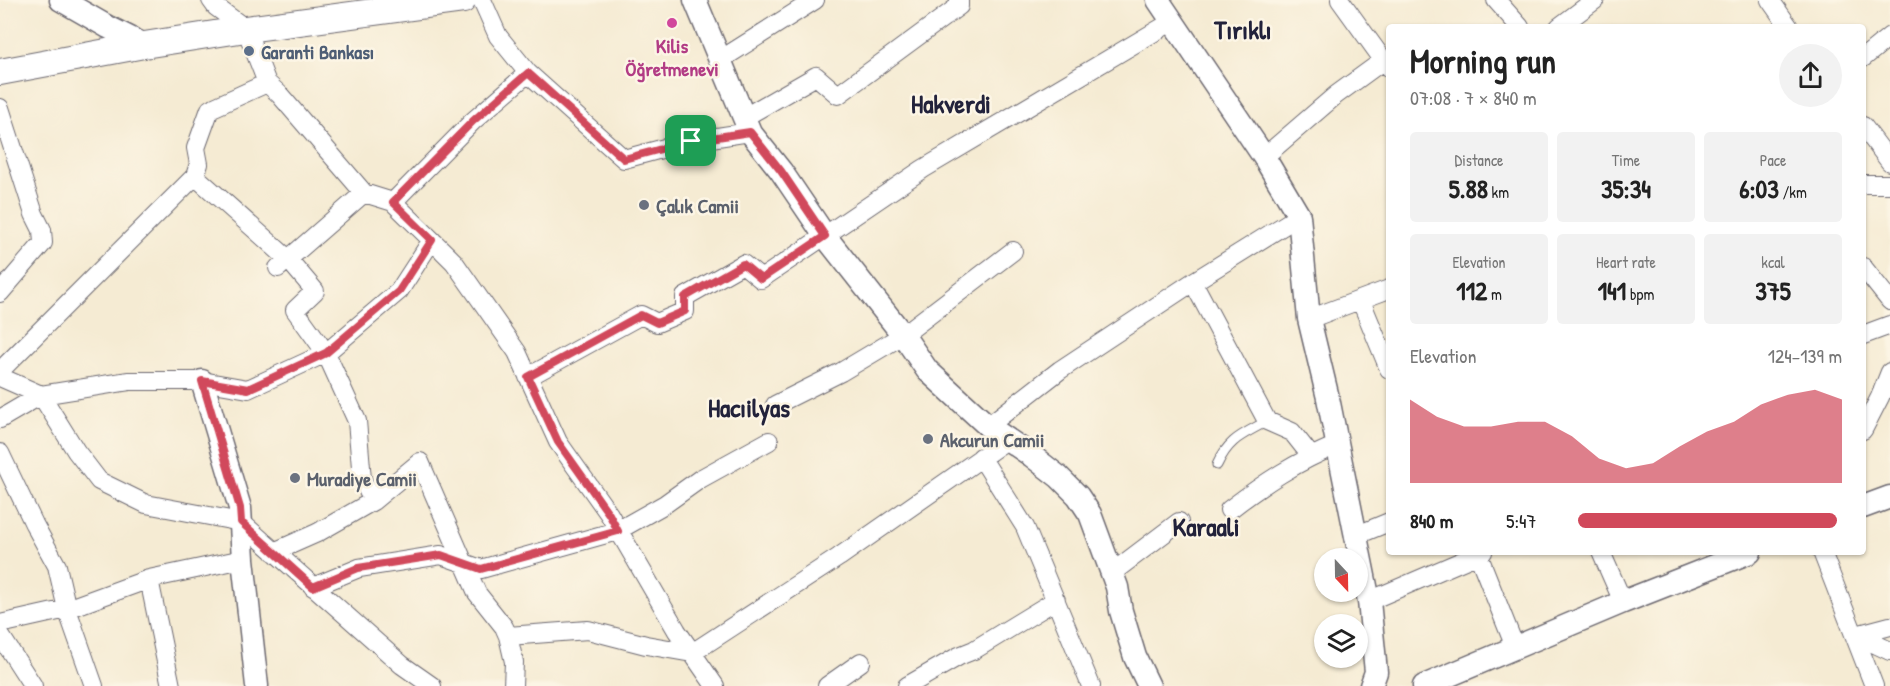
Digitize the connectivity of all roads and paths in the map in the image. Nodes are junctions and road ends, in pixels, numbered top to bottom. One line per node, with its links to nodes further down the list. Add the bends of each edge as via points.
1 (61, 0): 19 (street)
2 (211, 0): 17 (street)
3 (463, 0): 17 (main road)
4 (482, 0): 25 (street, via 498,36)
5 (696, 0): 21 (street)
6 (815, 0): 21 (street)
7 (959, 0): 28 (street, via 959,6 838,95 816,76)
8 (1158, 0): 13 (street)
9 (1340, 0): 22 (street)
10 (1496, 0): 14 (street)
11 (1595, 0): 15 (street)
12 (1770, 0): 16 (street)
13 (1173, 21): 30 (street); 38 (street, via 924,170)
14 (1517, 24)
15 (1563, 24)
16 (1787, 24)
17 (246, 29): 19 (main road); 26 (street)
18 (1890, 36): 20 (street)
19 (144, 45): 24 (main road)
20 (1866, 56)
21 (720, 60): 28 (street)
22 (1386, 63)
23 (1386, 65): 30 (street, via 1336,95)
24 (0, 72)
25 (528, 73): 28 (street, via 624,159); 36 (street, via 473,121)
26 (267, 82): 32 (street, via 210,109 196,148 199,164); 35 (street)
27 (0, 108): 45 (street, via 43,243)
28 (746, 125): 38 (street)
29 (1866, 130): 31 (street)
30 (1264, 156): 37 (street)
31 (1890, 162)
32 (195, 176): 41 (street); 54 (street)
33 (1866, 183): 34 (street)
34 (1890, 184)
35 (364, 193): 36 (street); 41 (street)
36 (393, 202): 39 (street)
37 (1299, 216): 43 (street); 48 (street)
38 (825, 236): 51 (street); 57 (street, via 761,279 743,264 685,297 685,311 657,323 641,315)
39 (432, 240): 52 (street, via 399,291); 57 (street, via 454,262 517,352)
40 (1012, 251): 51 (street)
41 (283, 263): 52 (street, via 315,291 295,310)
42 (1866, 271): 46 (street)
43 (1193, 282): 64 (street); 66 (street, via 1060,370)
44 (1386, 290): 47 (street)
45 (0, 293)
46 (1890, 300)
47 (1361, 301): 48 (street); 53 (street)
48 (1309, 319): 69 (street)
49 (1890, 326): 50 (street)
50 (1866, 334)
51 (903, 335): 62 (street); 66 (street, via 927,370)
52 (326, 353): 58 (street, via 248,389); 75 (street, via 357,421 362,479)
53 (1386, 362)
54 (0, 371)
55 (1890, 372): 60 (street)
56 (0, 377): 59 (street)
57 (528, 377): 81 (street, via 558,442)
58 (202, 381): 59 (street, via 129,381); 78 (street)
59 (41, 395): 63 (street); 78 (street, via 99,481 146,504)
60 (1880, 397): 61 (street); 65 (street)
61 (1866, 403)
62 (775, 405)
63 (0, 419)
64 (1267, 421): 71 (street, via 1292,432); 73 (lane, via 1233,440)
65 (1866, 424)
66 (988, 426): 67 (street)
67 (1008, 440): 72 (street); 91 (street, via 1078,496 1090,514)
68 (769, 441): 81 (street)
69 (1337, 445): 71 (street); 82 (street)
70 (0, 453): 97 (street, via 57,566)
71 (1311, 456): 77 (street, via 1266,482)
72 (981, 457): 94 (street, via 1025,527); 105 (street)
73 (1217, 465)
74 (1890, 496): 76 (street)
75 (373, 501): 83 (street); 90 (street, via 420,462)
76 (1866, 506)
77 (1229, 510)
78 (241, 522): 83 (street); 89 (street)
79 (1179, 522): 91 (street)
80 (1386, 523): 82 (street)
81 (618, 531): 90 (street, via 481,569); 105 (street)
82 (1355, 536): 95 (street)
83 (274, 552): 93 (street)
84 (1476, 555): 95 (street)
85 (1482, 555): 103 (street)
86 (1602, 555): 96 (street)
87 (1823, 555): 101 (street)
88 (1724, 556): 96 (street)
89 (243, 559): 92 (street); 110 (street)
90 (463, 562): 93 (street, via 441,555 358,568); 102 (street, via 477,593)
91 (1113, 572): 117 (street, via 1135,657)
92 (149, 579): 97 (street); 109 (street)
93 (313, 587): 111 (street, via 402,665)
94 (1056, 600): 115 (street); 116 (street)
95 (1369, 601): 118 (street, via 1376,672)
96 (1623, 602): 103 (street)
97 (67, 609): 98 (street); 108 (street)
98 (0, 624)
99 (1890, 626): 101 (street)
100 (0, 635): 107 (street)
101 (1856, 635): 104 (street); 120 (street)
102 (508, 636): 105 (street, via 588,630); 112 (street, via 514,662)
103 (1515, 646): 119 (street)
104 (1890, 651)
105 (692, 652): 113 (street)
106 (861, 662): 114 (street)
107 (33, 686)
108 (94, 686)
109 (171, 686)
110 (257, 686)
111 (432, 686)
112 (513, 686)
113 (715, 686)
114 (827, 686)
115 (907, 686)
116 (1092, 686)
117 (1149, 686)
118 (1371, 686)
119 (1424, 686)
120 (1874, 686)

